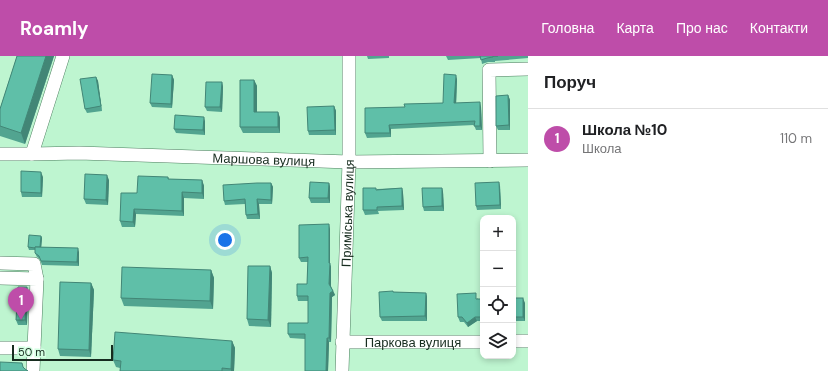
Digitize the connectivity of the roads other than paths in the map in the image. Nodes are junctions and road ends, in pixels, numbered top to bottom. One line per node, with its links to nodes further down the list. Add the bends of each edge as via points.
1 (63, 56): 5 (street)
2 (349, 56): 8 (street, Приміська вулиця)
3 (528, 69): 6 (street, via 489,70)
4 (0, 154): 5 (street, Маршова вулиця)
5 (32, 154): 8 (street, Маршова вулиця, via 87,153)
6 (490, 160): 7 (street, Маршова вулиця); 8 (street, Маршова вулиця)
7 (528, 160)
8 (350, 162): 14 (street, Приміська вулиця)
9 (0, 263): 11 (street, via 34,264)
10 (0, 278): 11 (street)
11 (37, 279): 17 (street)
12 (516, 341): 13 (street)
13 (528, 341)
14 (342, 342): 15 (street, Паркова вулиця); 19 (street, Приміська вулиця)
15 (480, 342)
16 (0, 348): 17 (street)
17 (34, 348): 18 (street)
18 (33, 371)
19 (342, 371)

